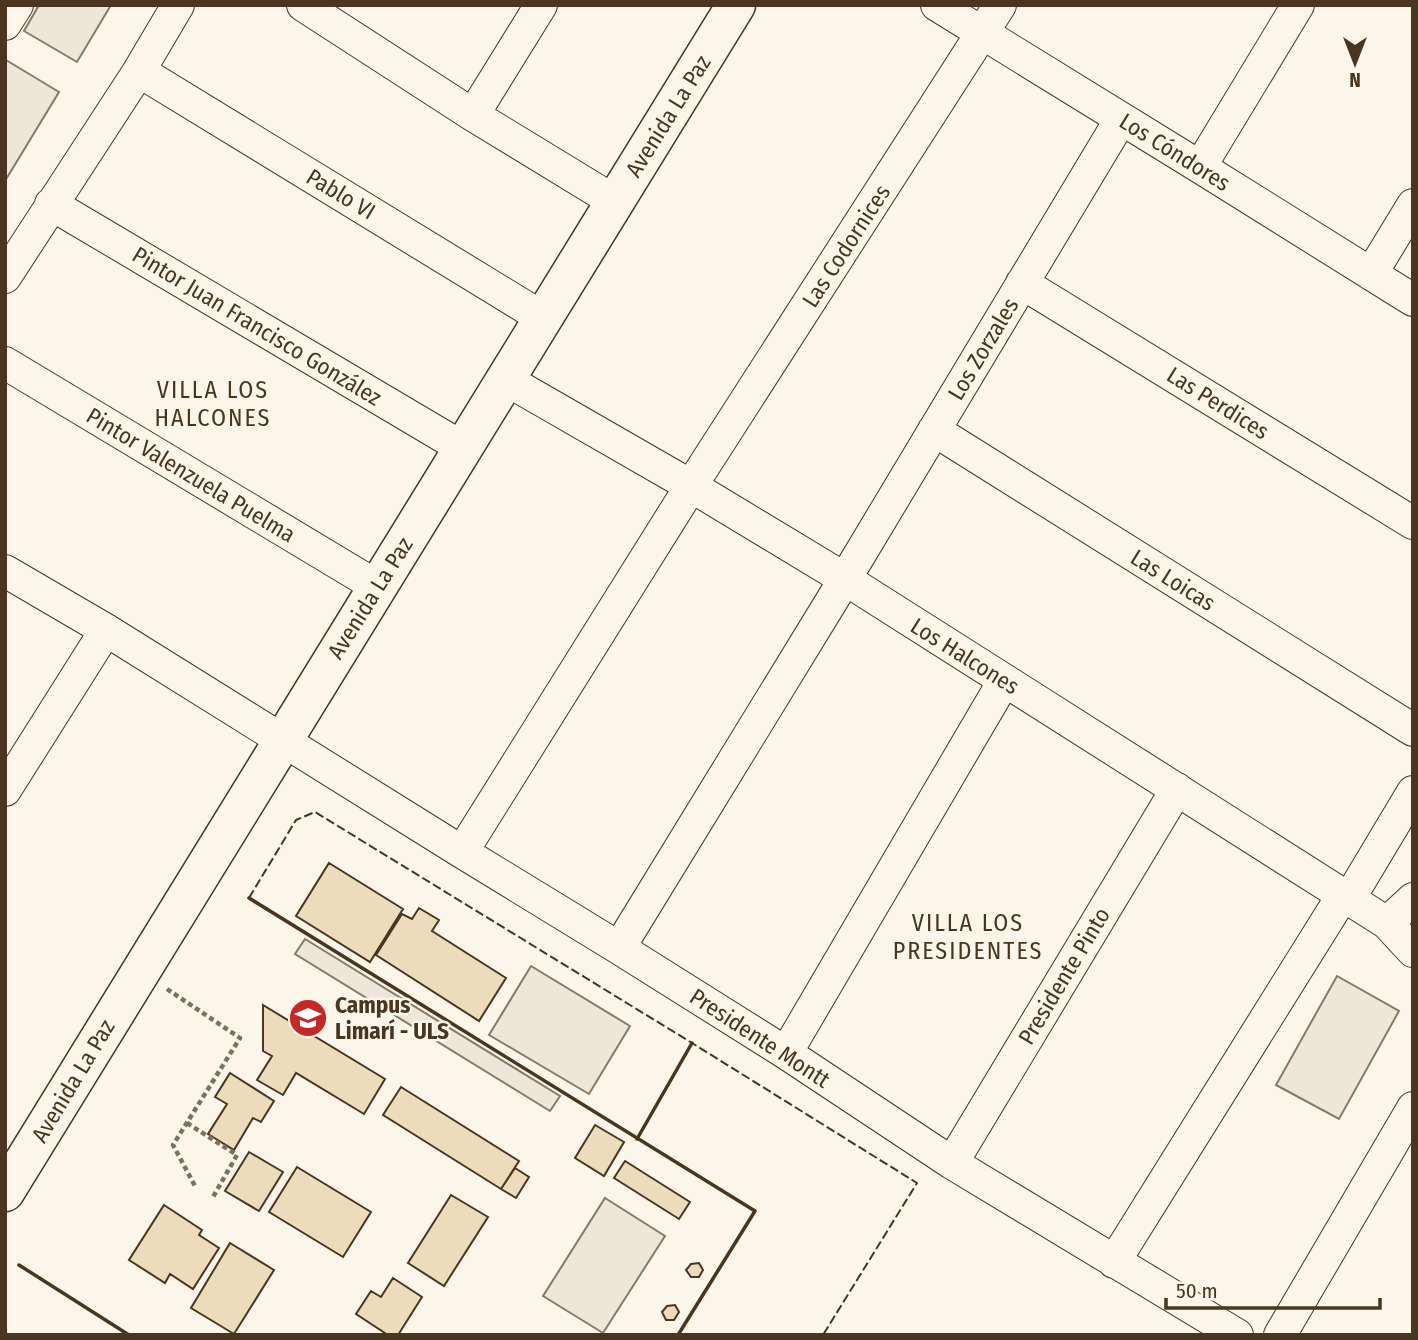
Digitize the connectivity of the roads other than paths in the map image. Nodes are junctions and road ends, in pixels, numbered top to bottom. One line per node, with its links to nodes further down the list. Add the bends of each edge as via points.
1 (178, 5): 9 (street)
2 (303, 5): 10 (street)
3 (541, 5): 10 (street)
4 (736, 5): 13 (main road, Avenida La Paz)
5 (937, 5): 8 (street, Los Cóndores)
6 (1000, 5): 8 (street, Las Codornices)
7 (1289, 9): 12 (street)
8 (982, 34): 11 (street, Los Cóndores); 25 (street, Las Codornices)
9 (139, 71): 14 (street); 20 (street, Pablo VI)
10 (473, 115): 13 (street)
11 (1121, 119): 12 (street, Los Cóndores); 18 (street, Los Zorzales)
12 (1200, 167): 16 (street, Los Cóndores)
13 (614, 201): 20 (main road, Avenida La Paz)
14 (51, 204): 17 (street); 24 (street, Pintor Juan Francisco González)
15 (1413, 205): 16 (street)
16 (1371, 274): 19 (street, Los Cóndores)
17 (5, 277)
18 (1022, 283): 23 (street, Los Zorzales); 26 (street, Las Perdices)
19 (1413, 300)
20 (543, 318): 22 (main road, Avenida La Paz)
21 (5, 363): 29 (street, Pintor Valenzuela Puelma)
22 (505, 379): 24 (main road, Avenida La Paz); 25 (street, Los Halcones)
23 (934, 430): 28 (street, Los Zorzales); 32 (street, Las Loicas)
24 (463, 447): 29 (main road, Avenida La Paz)
25 (691, 486): 28 (street, Los Halcones); 37 (street, Las Codornices)
26 (1413, 523)
27 (5, 571): 30 (street, Presidente Montt)
28 (845, 579): 31 (street, Los Halcones); 41 (street, Los Zorzales)
29 (378, 587): 33 (main road, Avenida La Paz)
30 (106, 629): 33 (street, Presidente Montt); 35 (street)
31 (1004, 681): 34 (street, Los Halcones); 43 (street)
32 (1413, 730)
33 (283, 741): 37 (street, Presidente Montt); 46 (main road, Avenida La Paz)
34 (1177, 789): 38 (street, Los Halcones); 45 (street, Presidente Pinto)
35 (5, 790)
36 (1413, 792): 38 (street)
37 (462, 852): 41 (street, Presidente Montt)
38 (1346, 897): 40 (street, Los Halcones); 47 (street)
39 (1413, 899): 40 (street)
40 (1387, 923): 42 (street, Los Halcones)
41 (619, 948): 43 (street, Presidente Montt)
42 (1413, 951)
43 (786, 1054): 45 (street, Presidente Montt)
44 (1413, 1108): 49 (street)
45 (952, 1163): 47 (street, Presidente Montt)
46 (5, 1192)
47 (1114, 1262): 48 (street, Presidente Montt)
48 (1237, 1335)
49 (1280, 1335)

